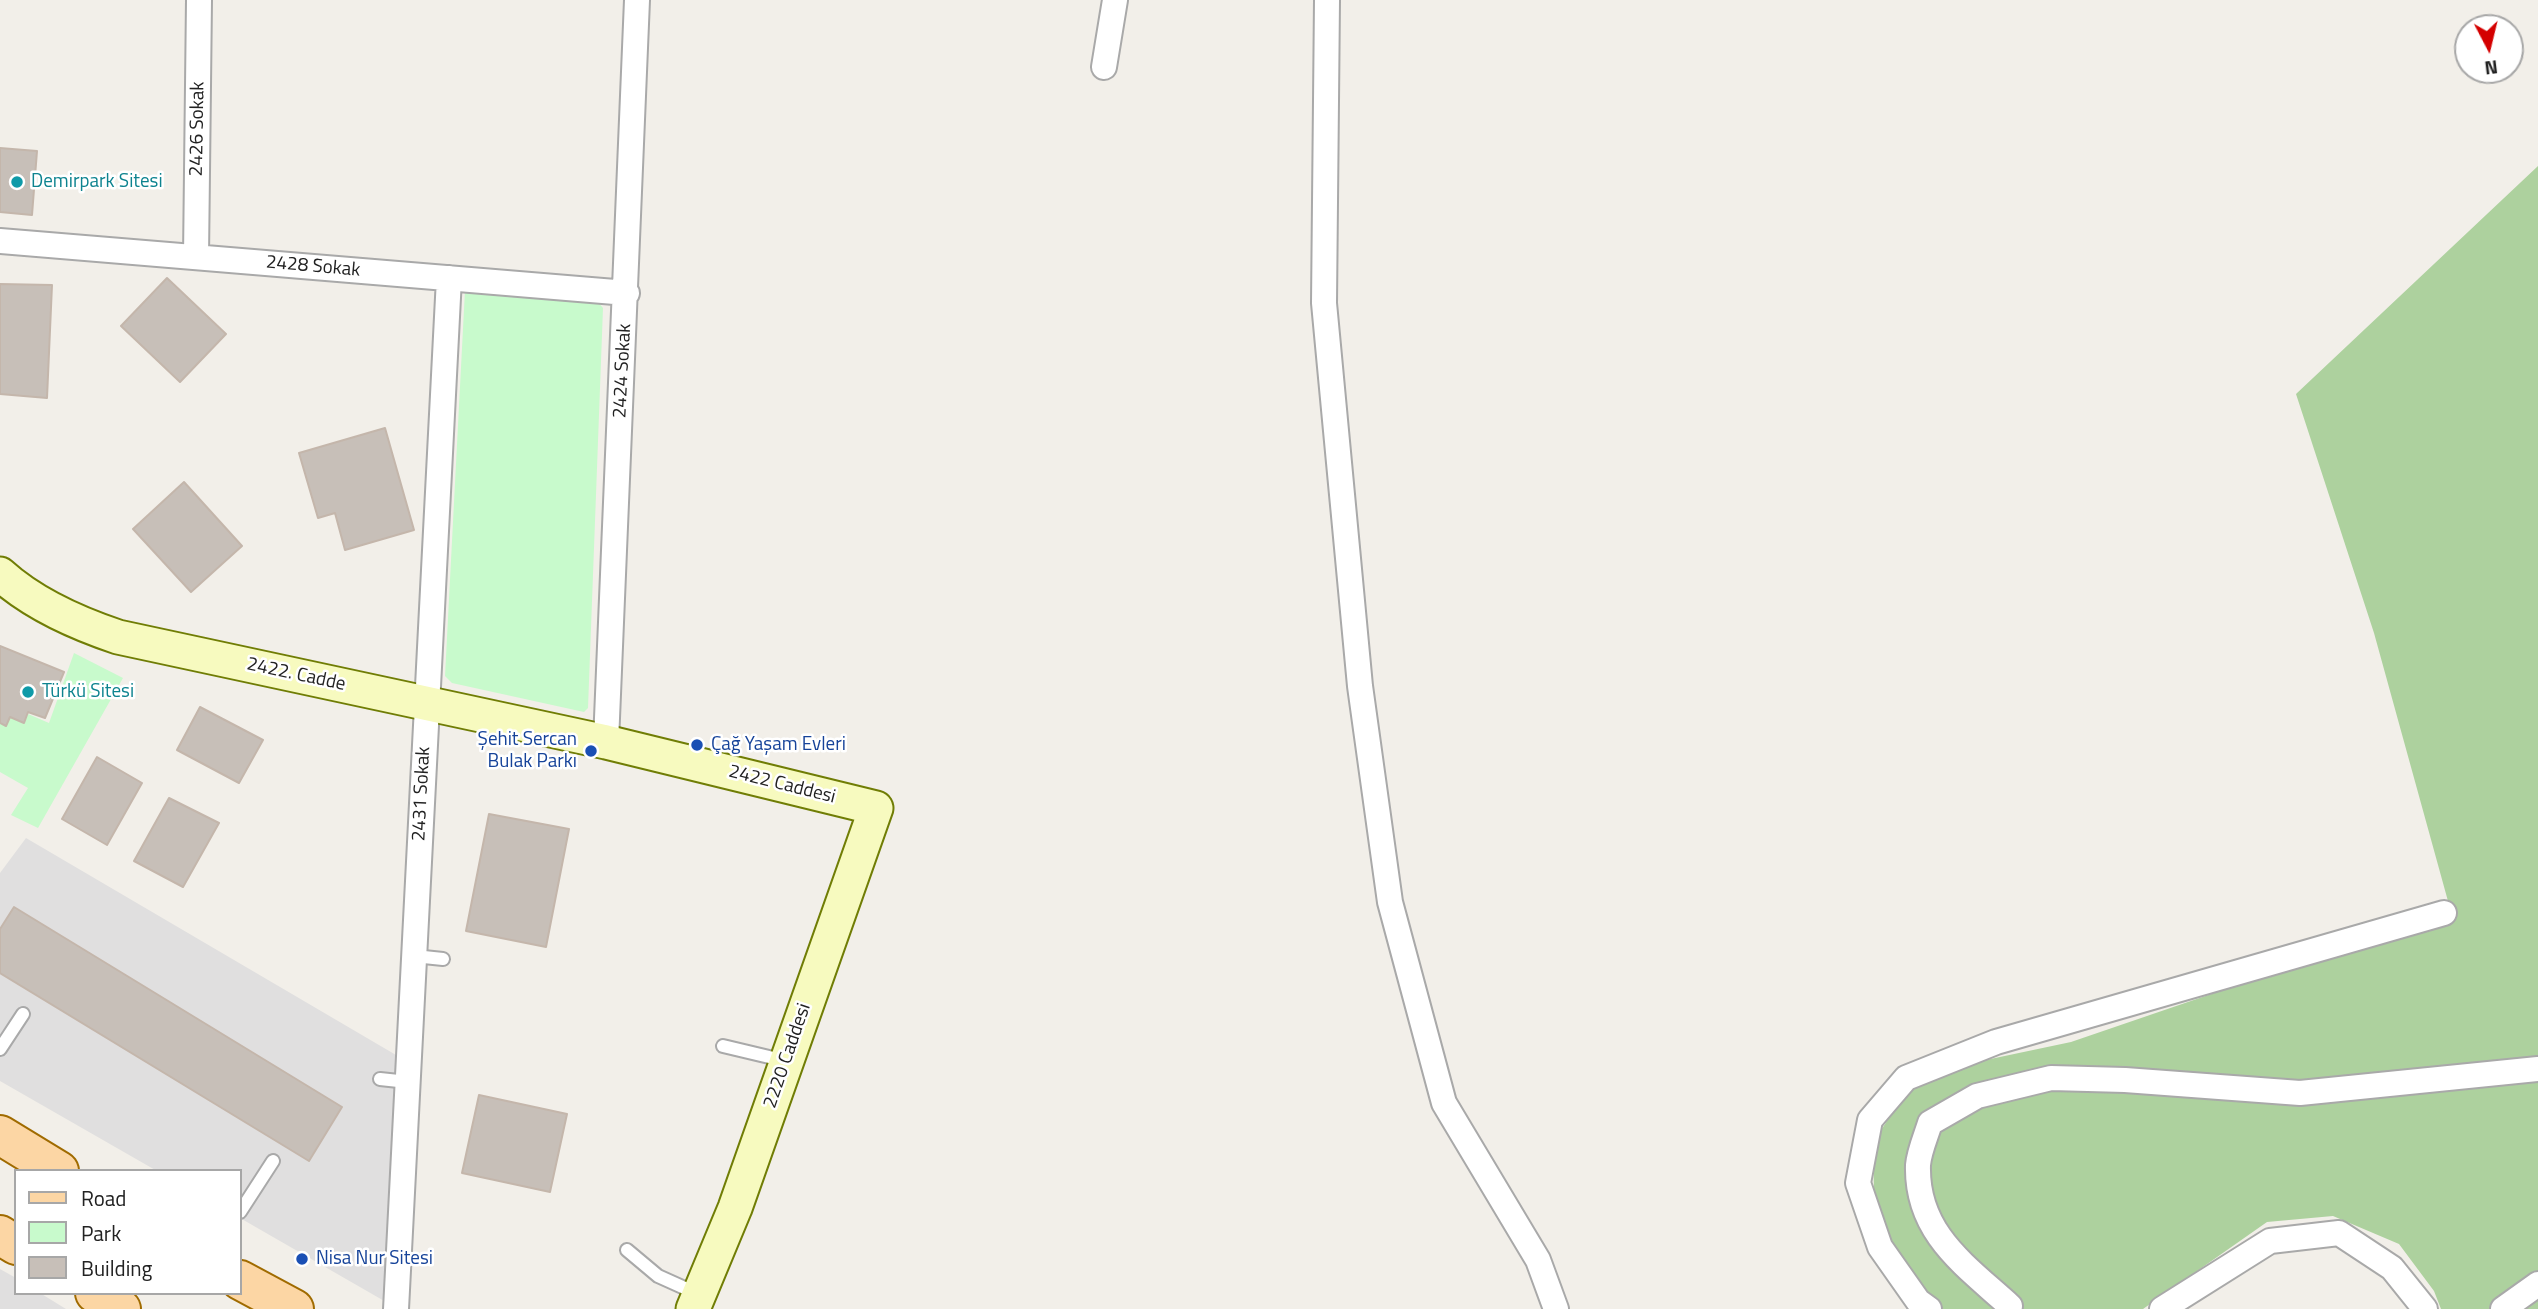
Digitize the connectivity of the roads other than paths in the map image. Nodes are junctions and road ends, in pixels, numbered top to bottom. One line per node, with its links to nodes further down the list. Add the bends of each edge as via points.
1 (199, 0): 8 (street, 2426 Sokak)
2 (614, 0): 3 (street)
3 (637, 0): 10 (street, 2424 Sokak)
4 (1115, 0): 6 (street)
5 (1327, 0): 38 (street, via 1324,303 1360,686 1390,902 1444,1103 1538,1260)
6 (1104, 67)
7 (0, 241): 8 (street, 2428 Sokak)
8 (196, 257): 9 (street, 2428 Sokak)
9 (449, 278): 10 (street, 2428 Sokak); 12 (street, 2431 Sokak)
10 (627, 293): 13 (street, 2424 Sokak)
11 (0, 573): 12 (street, 2422. Cadde, via 41,603 118,637)
12 (427, 704): 13 (street, 2422. Cadde); 16 (street, 2431 Sokak)
13 (606, 742): 14 (street, 2422 Caddesi)
14 (876, 808): 21 (street, 2220 Caddesi)
15 (2444, 913): 39 (street, via 1996,1042 1906,1078 1870,1120 1858,1183 1880,1247 1918,1301)
16 (414, 956): 17 (lane); 24 (street, 2431 Sokak)
17 (443, 959)
18 (23, 1014): 20 (lane)
19 (723, 1046): 21 (lane)
20 (0, 1049)
21 (787, 1061): 33 (street, 2220 Caddesi, via 735,1208)
22 (2538, 1069): 34 (street, via 2300,1093 2051,1078 1976,1096 1930,1123 1918,1164 1922,1208 1942,1244)
23 (380, 1079): 24 (lane)
24 (408, 1082): 37 (street, 2431 Sokak)
25 (0, 1135): 27 (main road)
26 (273, 1161): 28 (lane)
27 (56, 1169)
28 (242, 1209)
29 (627, 1250): 33 (lane)
30 (242, 1281): 36 (main road)
31 (2538, 1284): 42 (street)
32 (98, 1295): 35 (main road)
33 (692, 1305)
34 (2010, 1306)
35 (121, 1309)
36 (294, 1309)
37 (396, 1309)
38 (1556, 1309)
39 (1929, 1309)
40 (2162, 1309): 41 (street, via 2270,1241 2339,1233 2392,1268)
41 (2425, 1309)
42 (2503, 1309)

